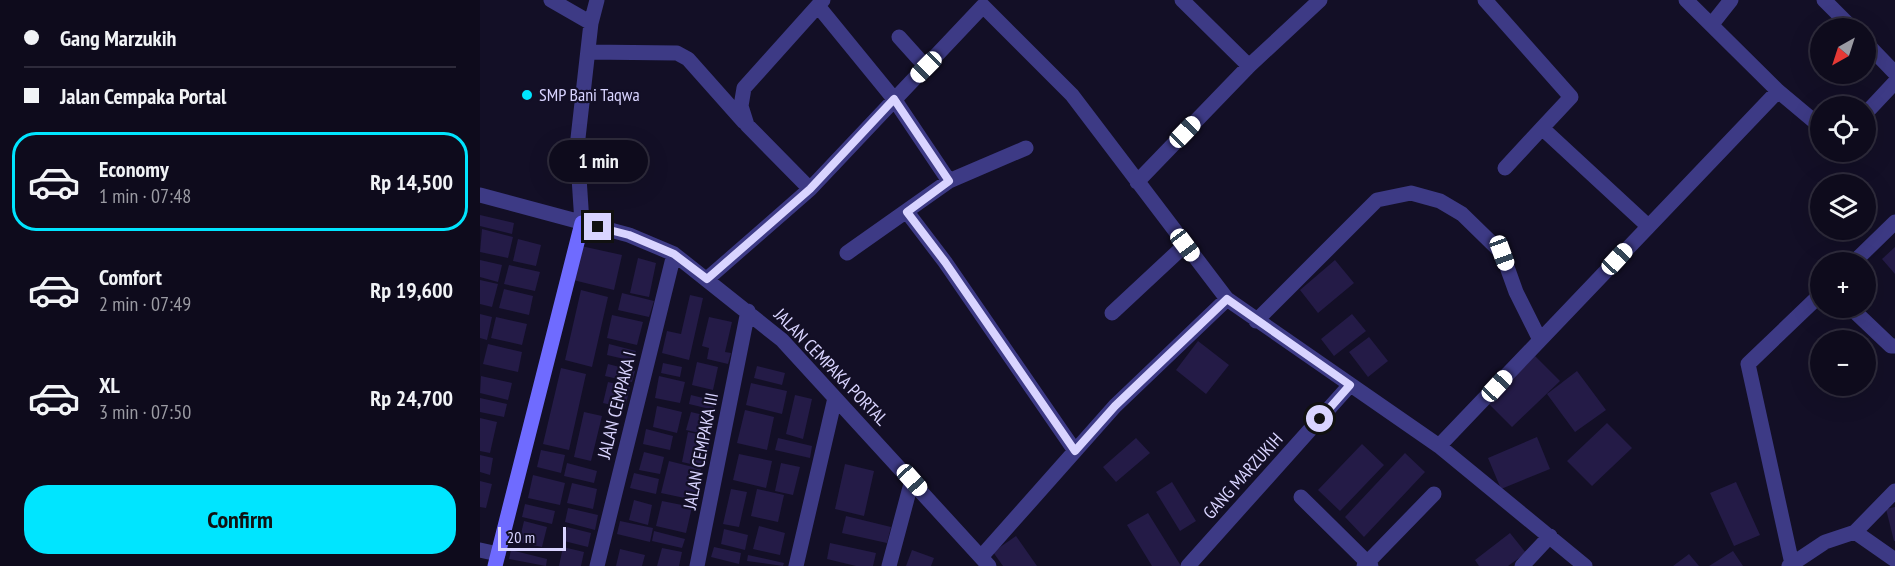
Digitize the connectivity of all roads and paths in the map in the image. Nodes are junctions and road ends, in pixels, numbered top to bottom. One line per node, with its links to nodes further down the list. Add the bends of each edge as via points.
1 (550, 0): 12 (street)
2 (597, 0): 12 (street)
3 (1182, 0): 17 (street)
4 (1320, 0): 17 (street)
5 (1485, 0): 26 (street, via 1571,97)
6 (1686, 0): 13 (street)
7 (1731, 0): 13 (street)
8 (1824, 0): 11 (street)
9 (820, 3): 22 (street); 25 (street, via 744,88 741,106)
10 (985, 3): 18 (street); 30 (street, via 1072,95)
11 (1842, 18)
12 (591, 23): 15 (street)
13 (1712, 24): 21 (street)
14 (899, 37): 18 (street)
15 (588, 52): 25 (street, via 677,53 688,59); 35 (street, via 577,147)
16 (1876, 53): 19 (street)
17 (1249, 66): 30 (street)
18 (926, 67): 22 (street)
19 (1895, 73)
20 (1895, 82): 23 (street)
21 (1778, 91): 24 (street); 36 (street)
22 (894, 99): 29 (street); 31 (street)
23 (1876, 102)
24 (1810, 118)
25 (747, 125): 31 (street)
26 (1542, 128): 28 (street); 36 (street)
27 (1026, 148): 29 (street)
28 (1506, 168)
29 (949, 181): 33 (street)
30 (1137, 182): 37 (street)
31 (810, 189): 41 (street)
32 (480, 195): 35 (street, JALAN CEMPAKA PORTAL)
33 (907, 212): 39 (street); 53 (street)
34 (1895, 222): 38 (street)
35 (582, 223): 40 (street, JALAN CEMPAKA PORTAL, via 629,235); 61 (street)
36 (1648, 226): 48 (street)
37 (1185, 245): 42 (street); 45 (street)
38 (1864, 252)
39 (847, 253)
40 (674, 254): 41 (street, JALAN CEMPAKA PORTAL); 66 (street, JALAN CEMPAKA I)
41 (707, 279): 44 (street, JALAN CEMPAKA PORTAL)
42 (1227, 299): 47 (street); 53 (street, via 1115,406)
43 (1810, 304): 65 (street, via 1748,363)
44 (748, 311): 51 (street, JALAN CEMPAKA PORTAL, via 782,340); 67 (street, JALAN CEMPAKA III)
45 (1112, 313)
46 (1862, 318): 49 (street)
47 (1256, 321): 48 (street, via 1377,200 1411,193 1440,201 1462,214 1502,253); 50 (street)
48 (1540, 340): 52 (street)
49 (1895, 346)
50 (1350, 385): 52 (street); 70 (street, GANG MARZUKIH)
51 (835, 398): 54 (street, JALAN CEMPAKA PORTAL); 68 (street)
52 (1439, 446): 59 (street)
53 (1075, 451): 63 (street)
54 (912, 480): 63 (street, JALAN CEMPAKA PORTAL); 69 (street)
55 (1895, 491): 58 (street)
56 (1434, 494): 64 (street)
57 (1301, 497): 64 (street)
58 (1856, 532): 62 (street); 65 (street, via 1825,542)
59 (1550, 536): 71 (street); 72 (street)
60 (480, 550): 61 (street)
61 (496, 560)
62 (1895, 560)
63 (985, 561)
64 (1367, 565)
65 (1791, 565)
66 (597, 566)
67 (697, 566)
68 (796, 566)
69 (889, 566)
70 (1188, 566)
71 (1522, 566)
72 (1585, 566)

